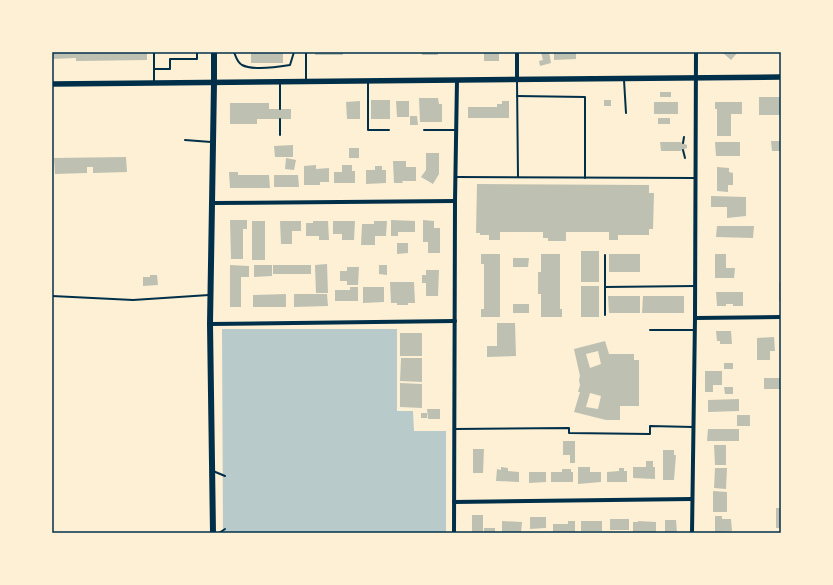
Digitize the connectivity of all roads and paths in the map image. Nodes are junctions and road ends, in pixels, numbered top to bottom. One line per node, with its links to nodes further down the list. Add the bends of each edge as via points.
1 (154, 52): 9 (lane)
2 (197, 52): 9 (lane, via 197,59 170,59 170,69)
3 (214, 52): 17 (main road)
4 (234, 52): 5 (lane, via 242,65 260,68 290,65)
5 (294, 52)
6 (306, 52): 16 (lane)
7 (517, 52): 13 (street)
8 (696, 52): 10 (street)
9 (154, 69): 20 (lane)
10 (696, 77): 11 (main road); 12 (main road); 38 (street)
11 (781, 77)
12 (624, 78): 13 (main road); 23 (lane)
13 (517, 79): 14 (main road); 21 (lane)
14 (457, 80): 15 (main road); 27 (street)
15 (368, 81): 16 (main road); 25 (lane, via 368,130)
16 (306, 82): 18 (main road)
17 (214, 83): 18 (main road); 20 (main road); 31 (main road)
18 (280, 83): 22 (lane)
19 (52, 84): 20 (main road)
20 (154, 84)
21 (517, 96): 36 (lane); 37 (lane, via 585,97)
22 (280, 109)
23 (626, 112)
24 (280, 119): 28 (lane)
25 (389, 130)
26 (424, 130): 27 (lane)
27 (456, 130): 35 (street)
28 (280, 135)
29 (684, 137): 32 (lane)
30 (184, 140): 31 (lane)
31 (213, 142): 40 (main road)
32 (683, 143)
33 (683, 150): 34 (lane)
34 (685, 158)
35 (456, 177): 36 (lane); 39 (street)
36 (518, 177): 37 (lane)
37 (585, 178): 38 (lane)
38 (696, 178): 42 (street)
39 (455, 201): 40 (street); 49 (street)
40 (212, 203): 44 (main road)
41 (605, 255): 43 (lane)
42 (695, 286): 43 (lane); 48 (street)
43 (605, 287): 46 (lane)
44 (211, 295): 45 (lane, via 133,300); 50 (main road)
45 (52, 296)
46 (605, 315)
47 (781, 317): 48 (street)
48 (695, 318): 52 (street)
49 (455, 321): 50 (street); 54 (street)
50 (210, 324): 55 (main road)
51 (650, 330): 52 (lane)
52 (695, 330): 53 (street)
53 (693, 427): 54 (lane, via 650,426 650,434 569,433 569,428); 57 (street)
54 (455, 429): 58 (street)
55 (212, 471): 56 (lane); 60 (main road)
56 (225, 476)
57 (692, 499): 58 (street); 63 (street)
58 (454, 502): 62 (street)
59 (225, 529): 61 (lane)
60 (212, 533)
61 (219, 533)
62 (454, 533)
63 (692, 533)

